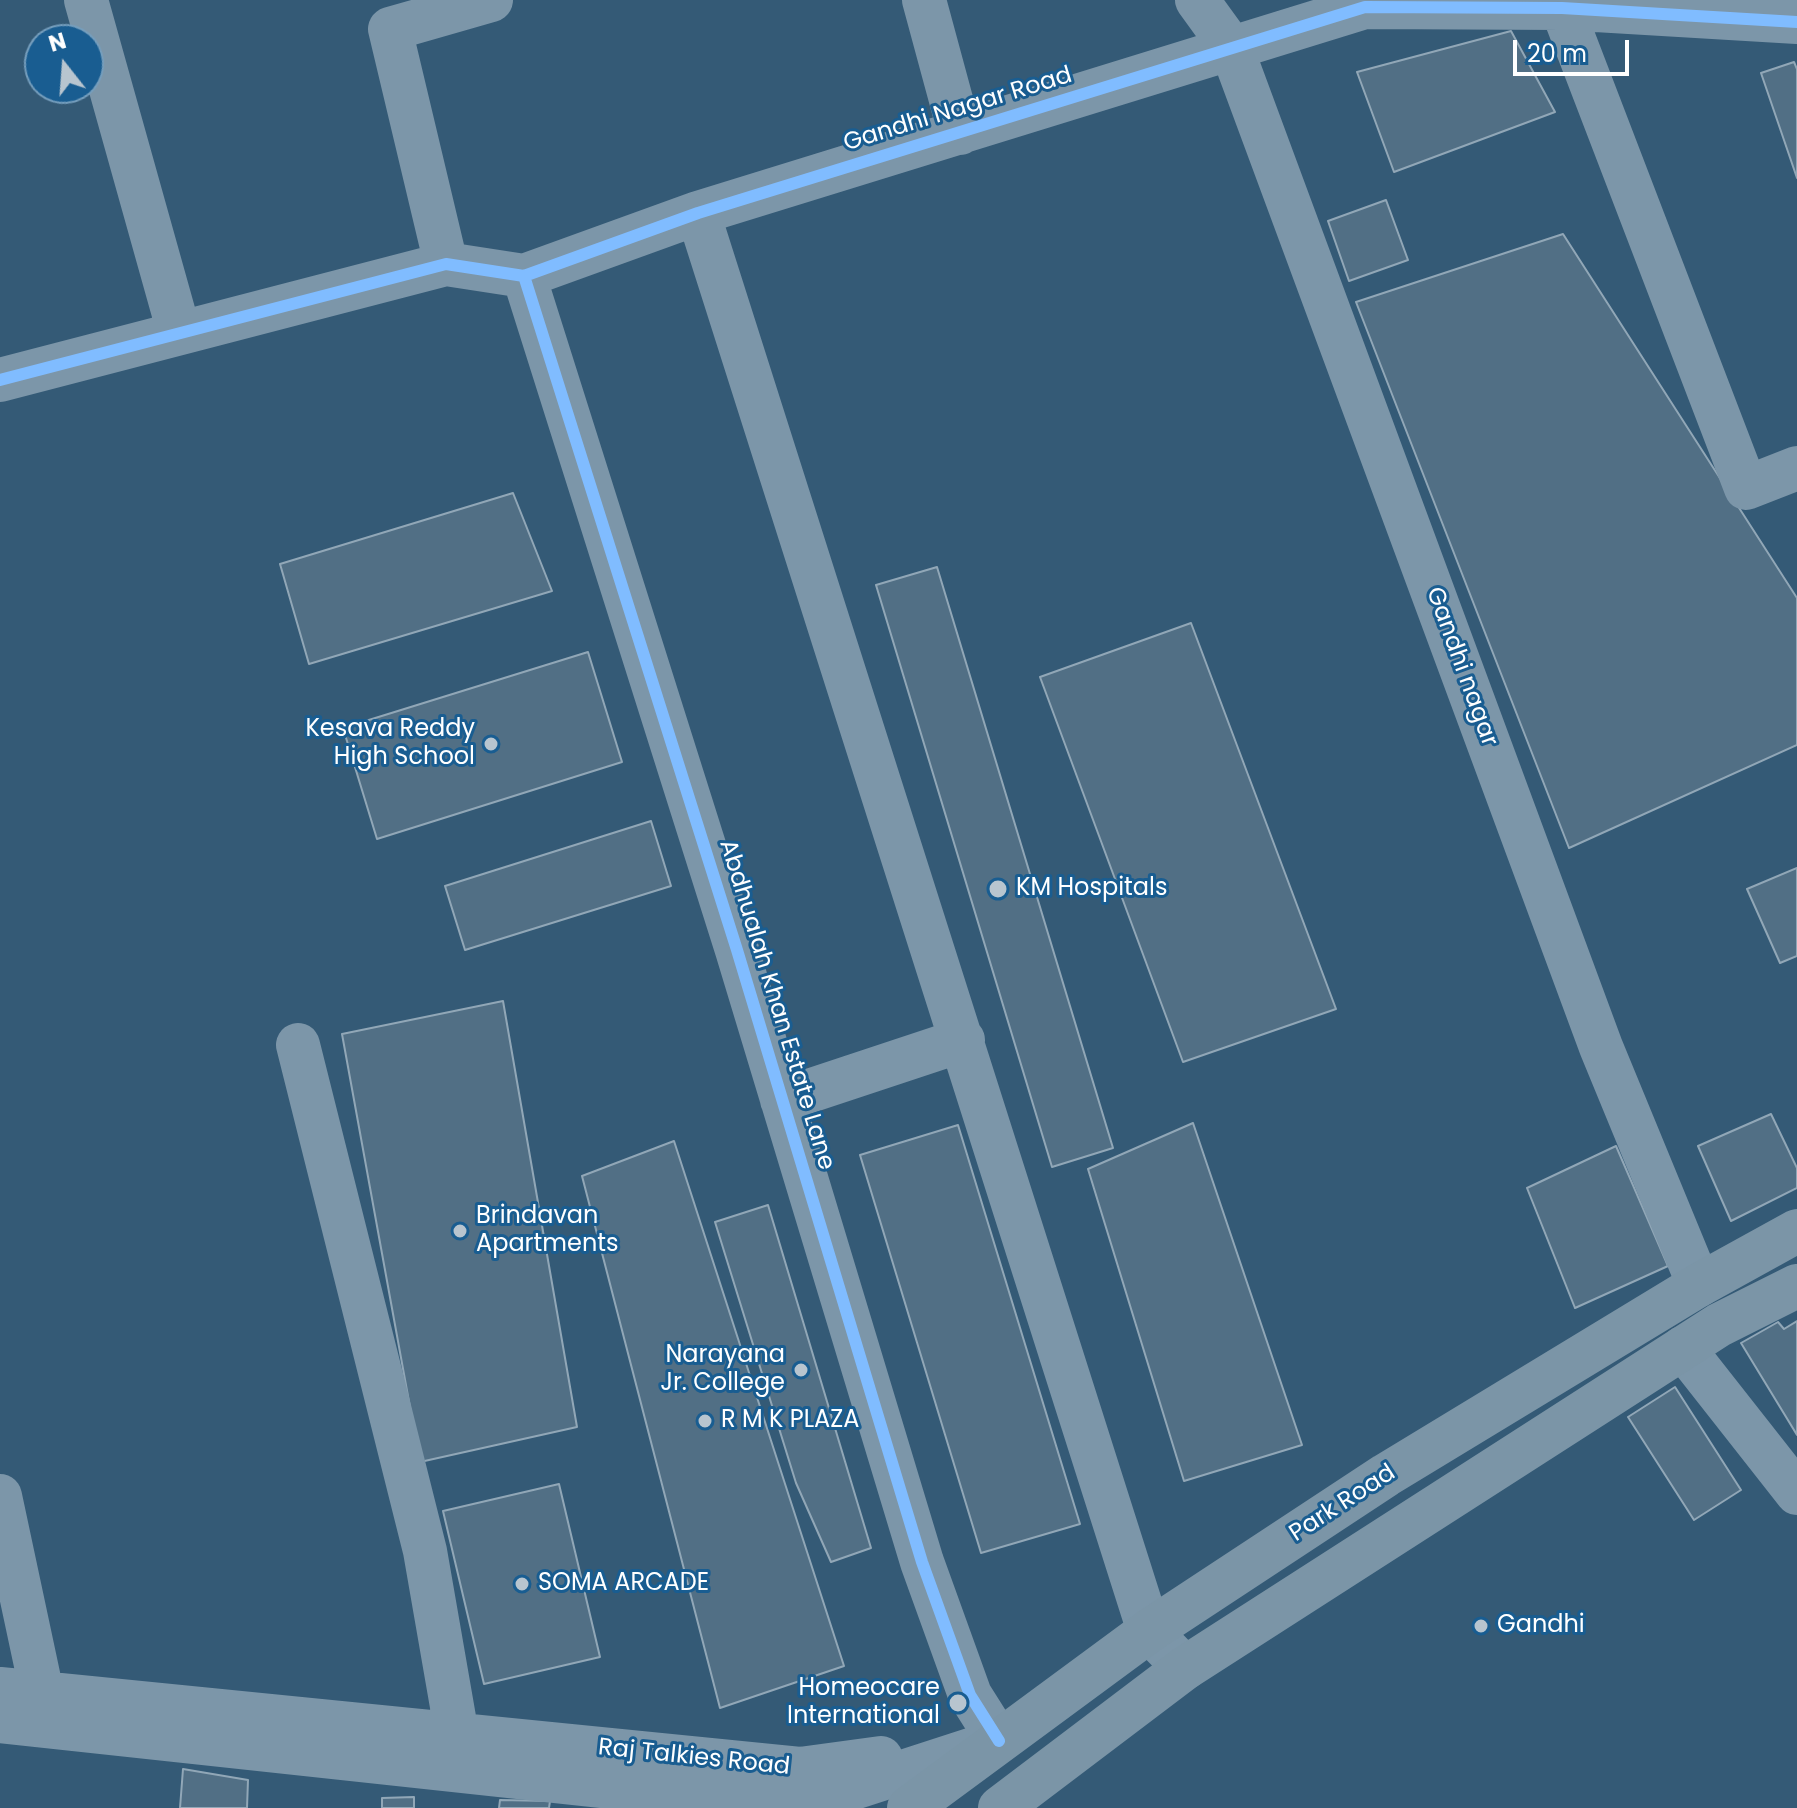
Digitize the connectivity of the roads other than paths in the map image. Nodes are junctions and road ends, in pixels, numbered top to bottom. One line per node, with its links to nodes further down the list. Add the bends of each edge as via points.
1 (86, 0): 13 (street)
2 (491, 0): 6 (street)
3 (924, 0): 9 (street)
4 (1197, 0): 8 (street, Gandhi nagar)
5 (1563, 4): 7 (street, Gandhi Nagar Road); 8 (street, Gandhi Nagar Road, via 1365,7); 15 (street, via 1746,488)
6 (385, 14): 11 (street)
7 (1776, 14)
8 (1231, 47): 9 (street, Gandhi Nagar Road); 20 (street, Gandhi nagar, via 1601,1047)
9 (960, 133): 10 (street, Gandhi Nagar Road)
10 (698, 213): 12 (street, Gandhi Nagar Road); 16 (street)
11 (446, 264): 12 (street); 13 (street)
12 (524, 276): 18 (street, Abdhualah Khan Estate Lane)
13 (179, 332): 14 (street)
14 (0, 380)
15 (1797, 468)
16 (963, 1040): 18 (street); 25 (street)
17 (298, 1045): 29 (street, via 425,1551)
18 (782, 1100): 30 (street, Abdhualah Khan Estate Lane, via 922,1562 970,1695)
19 (1797, 1231): 20 (main road, Park Road)
20 (1699, 1285): 25 (main road, Park Road, via 1386,1475)
21 (1797, 1286): 22 (main road)
22 (1683, 1348): 23 (street); 26 (main road)
23 (1797, 1493)
24 (0, 1496): 27 (street)
25 (1149, 1631): 26 (street); 30 (main road, Park Road)
26 (1185, 1668): 32 (main road)
27 (21, 1691): 29 (street, Raj Talkies Road)
28 (0, 1721): 30 (street, Raj Talkies Road, via 795,1807)
29 (457, 1735): 30 (street, Raj Talkies Road, via 800,1769)
30 (999, 1741): 31 (main road, Park Road)
31 (909, 1808)
32 (1000, 1808)

